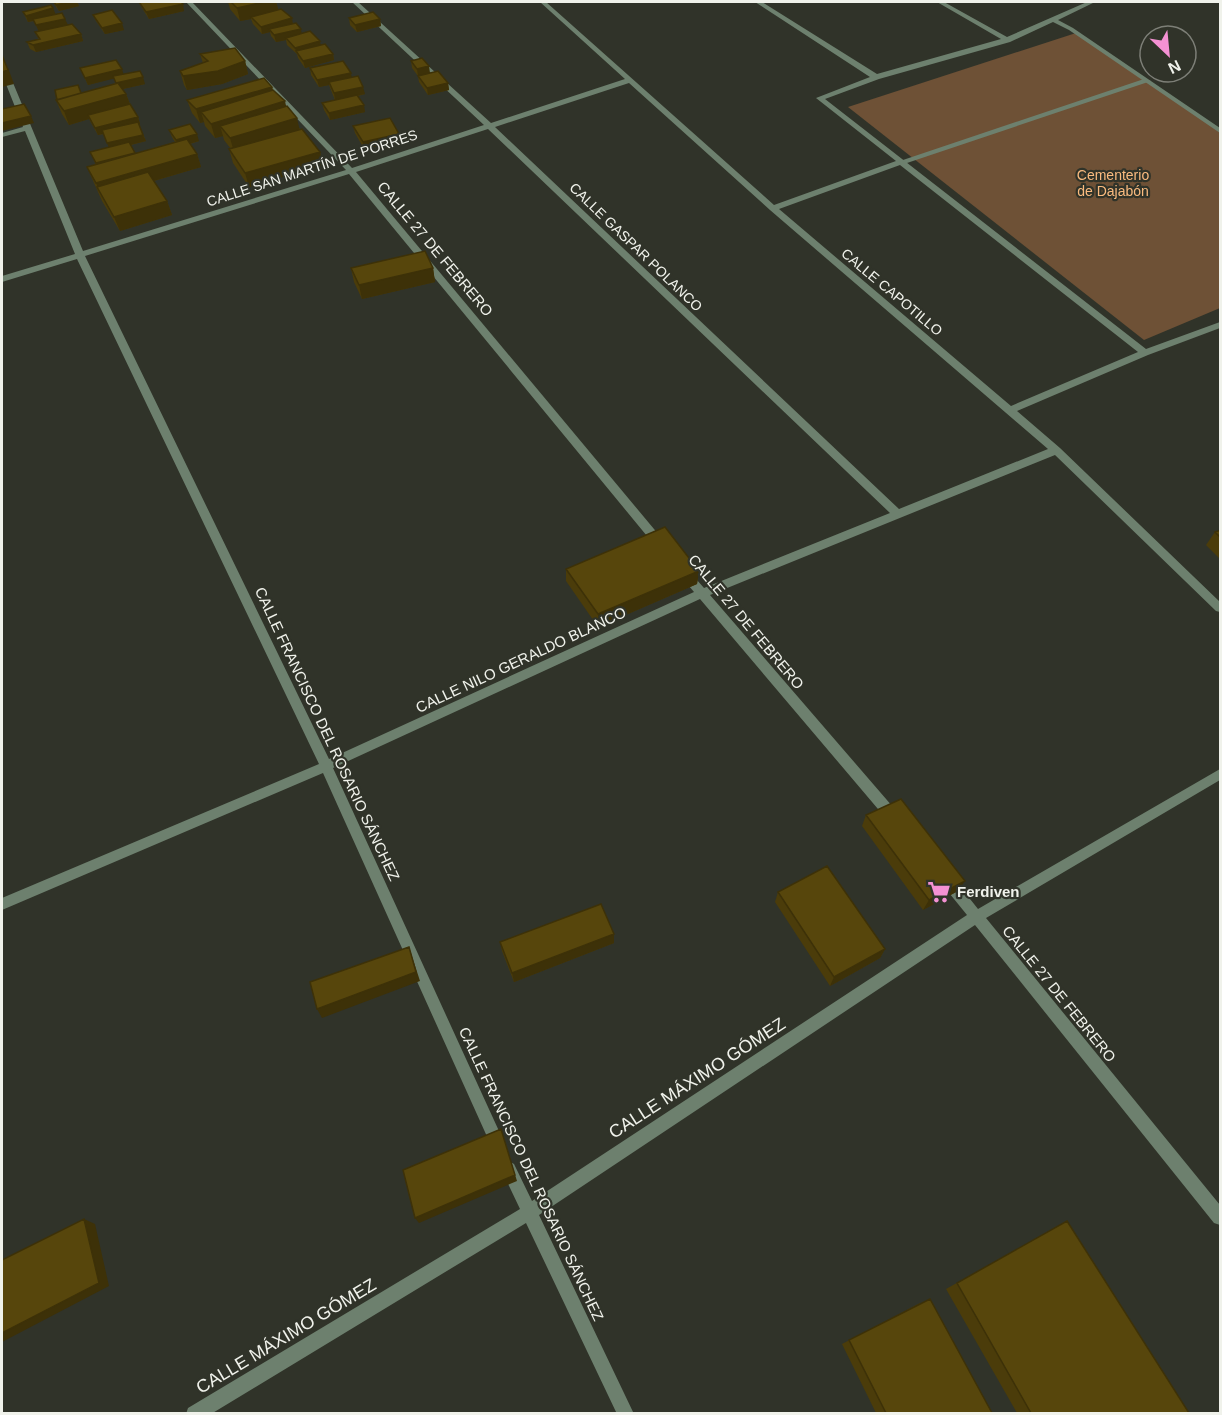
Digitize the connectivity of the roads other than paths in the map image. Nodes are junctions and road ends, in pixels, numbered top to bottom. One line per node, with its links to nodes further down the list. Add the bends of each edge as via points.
1 (189, 2): 20 (street, CALLE 27 DE FEBRERO)
2 (355, 2): 15 (street, CALLE GASPAR POLANCO)
3 (543, 2): 12 (street, CALLE CAPOTILLO)
4 (758, 2): 11 (street)
5 (940, 2): 8 (street)
6 (1086, 2): 7 (street)
7 (1052, 19): 8 (street); 10 (street)
8 (1007, 40): 11 (street)
9 (2, 66): 16 (street, CALLE FRANCISCO DEL ROSARIO SÁNCHEZ)
10 (1138, 75)
11 (876, 77): 19 (street, via 820,98)
12 (630, 81): 15 (street, CALLE SAN MARTÍN DE PORRES); 21 (street, CALLE CAPOTILLO)
13 (1138, 84): 19 (street)
14 (1151, 84): 17 (street)
15 (489, 125): 20 (street, CALLE SAN MARTÍN DE PORRES); 28 (street, CALLE GASPAR POLANCO)
16 (28, 128): 18 (street); 22 (street, CALLE FRANCISCO DEL ROSARIO SÁNCHEZ)
17 (1221, 131)
18 (2, 135)
19 (901, 162): 21 (street); 25 (street)
20 (351, 171): 22 (street, CALLE SAN MARTÍN DE PORRES); 29 (street, CALLE 27 DE FEBRERO)
21 (773, 208): 26 (street, CALLE CAPOTILLO)
22 (80, 255): 23 (street, CALLE SAN MARTÍN DE PORRES); 31 (street, CALLE FRANCISCO DEL ROSARIO SÁNCHEZ)
23 (2, 279)
24 (1221, 325): 25 (street)
25 (1145, 353): 26 (street)
26 (1010, 410): 27 (street, CALLE CAPOTILLO)
27 (1056, 450): 28 (street, CALLE NILO GERALDO BLANCO); 30 (street, CALLE CAPOTILLO)
28 (896, 513): 29 (street, CALLE NILO GERALDO BLANCO)
29 (702, 594): 31 (street, CALLE NILO GERALDO BLANCO); 33 (street, CALLE 27 DE FEBRERO)
30 (1221, 608)
31 (326, 766): 35 (street, CALLE NILO GERALDO BLANCO); 37 (street, CALLE FRANCISCO DEL ROSARIO SÁNCHEZ)
32 (1221, 774): 36 (street, CALLE MÁXIMO GÓMEZ)
33 (901, 827)
34 (940, 872): 36 (street, CALLE 27 DE FEBRERO)
35 (2, 904)
36 (978, 916): 37 (street, CALLE MÁXIMO GÓMEZ); 38 (street, CALLE 27 DE FEBRERO)
37 (528, 1212): 39 (street, CALLE MÁXIMO GÓMEZ); 40 (street, CALLE FRANCISCO DEL ROSARIO SÁNCHEZ)
38 (1221, 1217)
39 (194, 1413)
40 (626, 1413)

